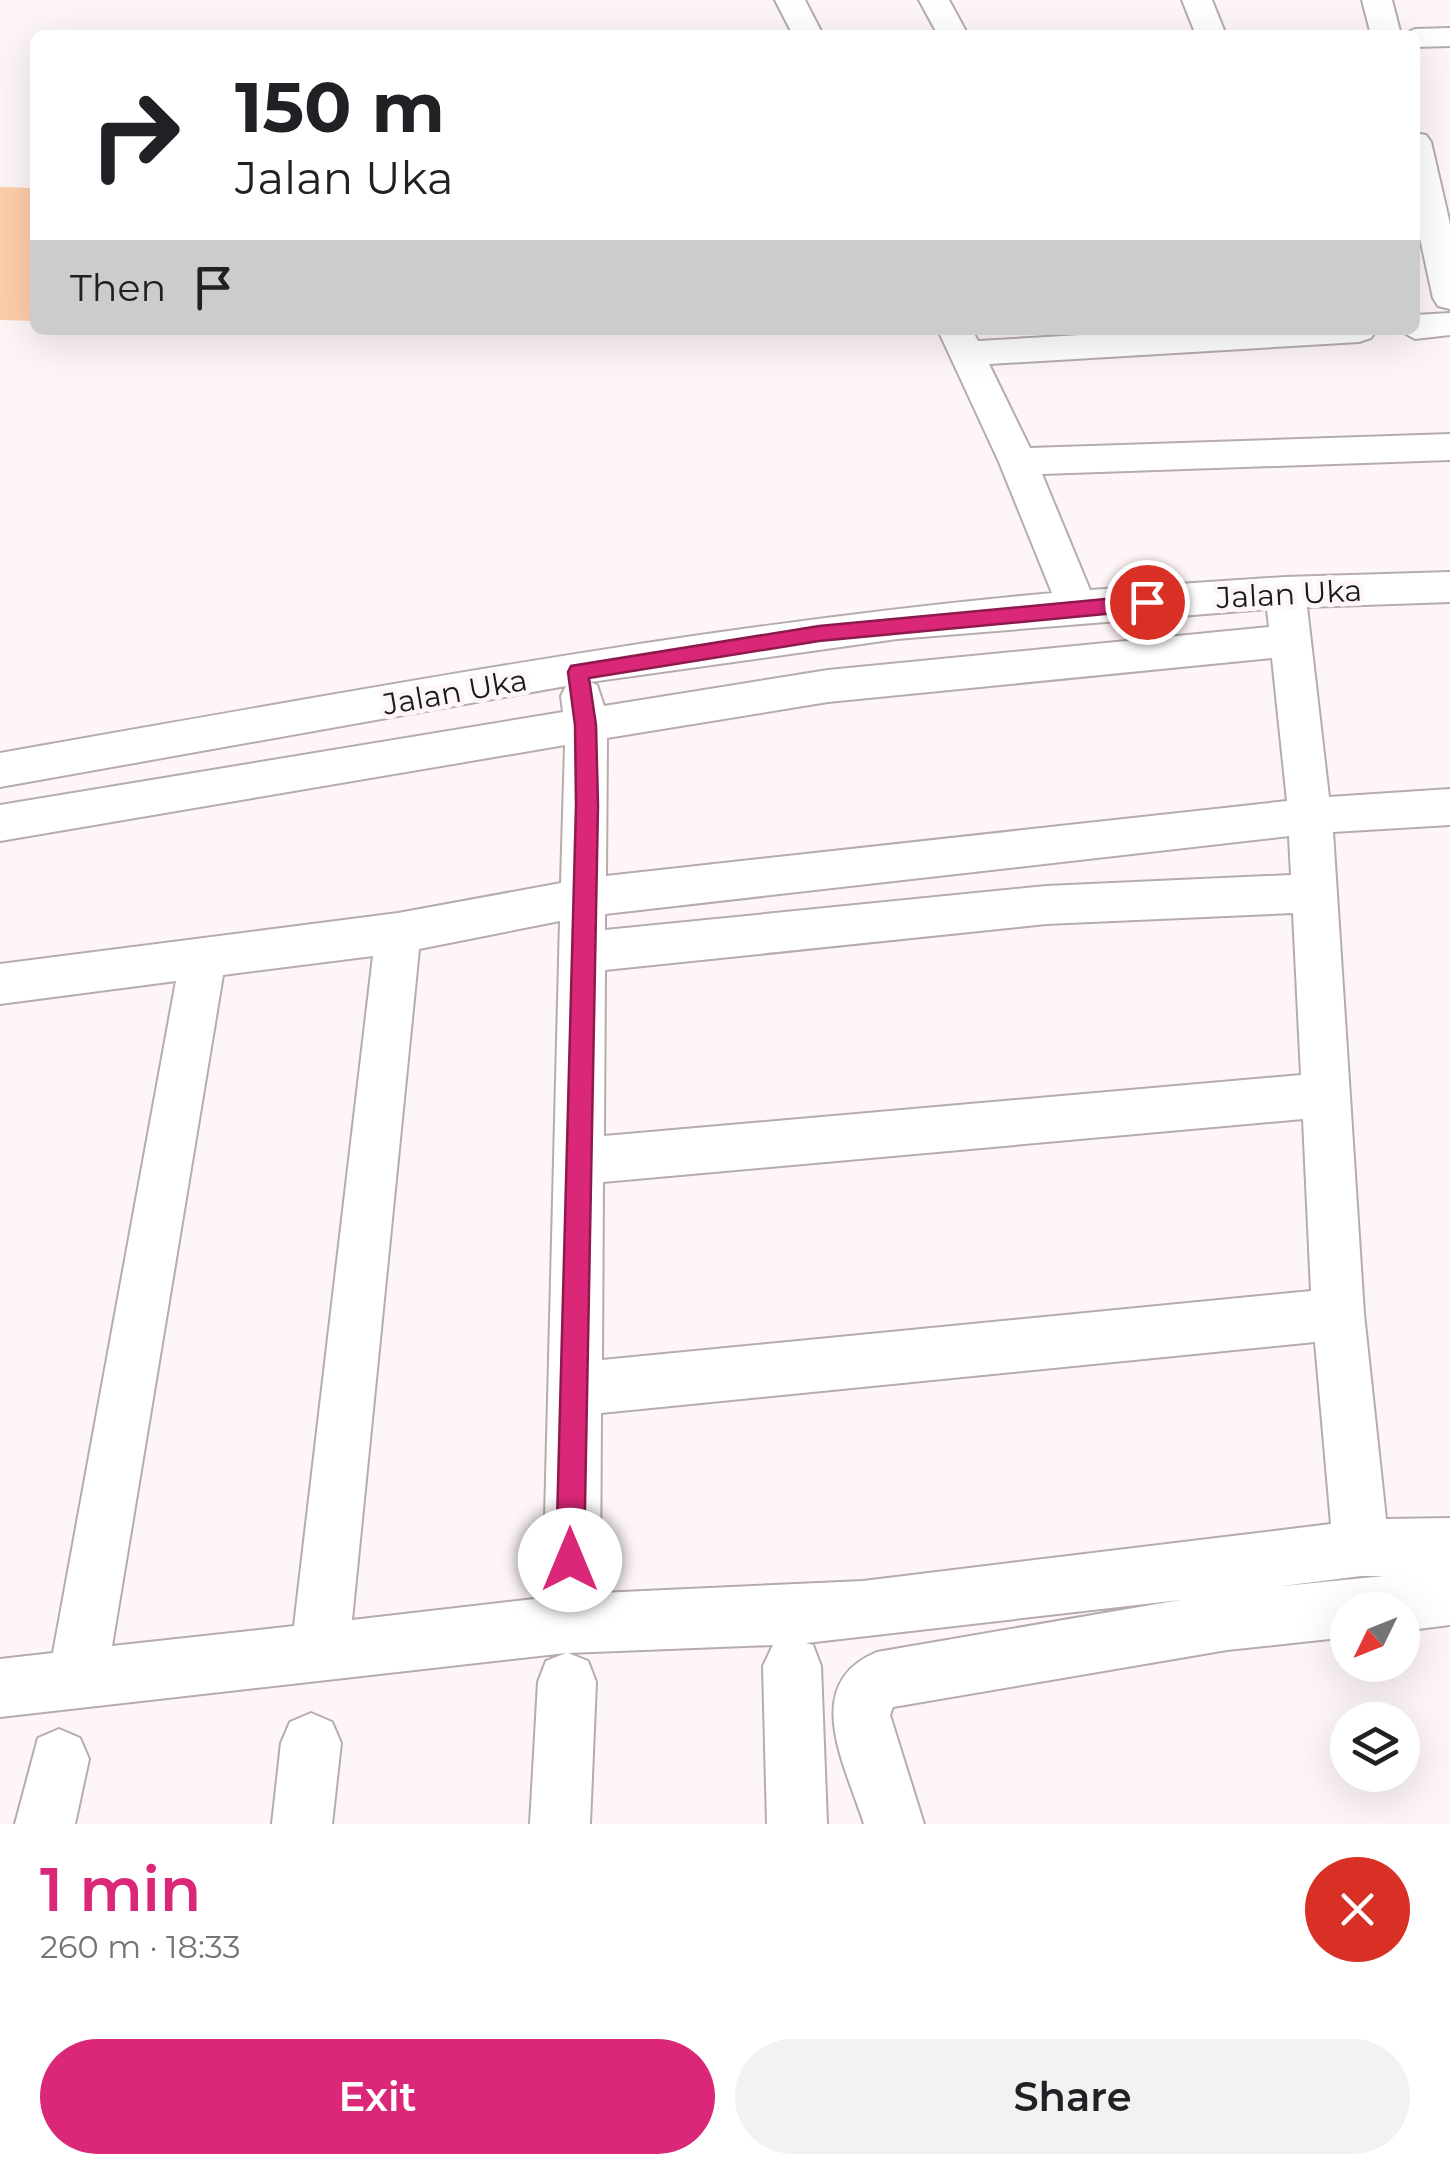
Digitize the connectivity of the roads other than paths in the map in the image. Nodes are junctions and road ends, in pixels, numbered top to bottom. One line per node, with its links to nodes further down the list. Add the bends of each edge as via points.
1 (790, 0): 5 (street)
2 (934, 0): 6 (street)
3 (1197, 0): 7 (street)
4 (1377, 0): 8 (street)
5 (805, 30)
6 (950, 30)
7 (1209, 30)
8 (1385, 30)
9 (1450, 37): 10 (street)
10 (1420, 38)
11 (1421, 131): 12 (street)
12 (1434, 224): 13 (street)
13 (1450, 298)
14 (1450, 324): 15 (street)
15 (1420, 326)
16 (1193, 335): 17 (street)
17 (960, 342): 19 (street)
18 (1450, 447): 19 (street)
19 (1018, 462): 22 (street)
20 (1450, 587): 21 (street, Jalan Uka)
21 (1285, 592): 22 (street, Jalan Uka); 25 (street)
22 (1078, 608): 23 (street, Jalan Uka)
23 (969, 619): 24 (street, Jalan Uka); 26 (street)
24 (819, 634): 27 (street, Jalan Uka); 28 (street)
25 (1289, 641): 26 (street); 36 (street)
26 (989, 671): 28 (street)
27 (578, 672): 29 (street, Jalan Uka); 30 (street)
28 (828, 686): 30 (street)
29 (346, 710): 31 (street, Jalan Uka); 32 (street)
30 (586, 725): 32 (street); 40 (street)
31 (88, 755): 33 (street, Jalan Uka); 34 (street)
32 (337, 767): 34 (street)
33 (0, 770)
34 (87, 808): 37 (street)
35 (1450, 808): 36 (street)
36 (1310, 816): 38 (street); 39 (street)
37 (0, 822)
38 (1032, 847): 40 (street); 41 (street)
39 (1312, 894): 41 (street); 46 (street)
40 (582, 898): 42 (street); 43 (street)
41 (1046, 905): 43 (street)
42 (398, 934): 44 (street); 54 (street)
43 (582, 952): 47 (street)
44 (203, 960): 45 (street); 56 (street)
45 (2, 994)
46 (1324, 1095): 47 (street); 48 (street)
47 (581, 1161): 49 (street)
48 (1338, 1314): 49 (street); 51 (street)
49 (576, 1390): 53 (street)
50 (1450, 1546): 51 (street)
51 (1362, 1548): 53 (street, via 790,1615)
52 (1450, 1597): 65 (street, via 1226,1621 877,1681 860,1714)
53 (571, 1624): 54 (street)
54 (320, 1652): 56 (street)
55 (792, 1666): 64 (street)
56 (78, 1680): 58 (street)
57 (567, 1682): 63 (street)
58 (0, 1688)
59 (311, 1743): 62 (street)
60 (59, 1759): 61 (street)
61 (44, 1824)
62 (302, 1824)
63 (560, 1824)
64 (797, 1824)
65 (894, 1824)

